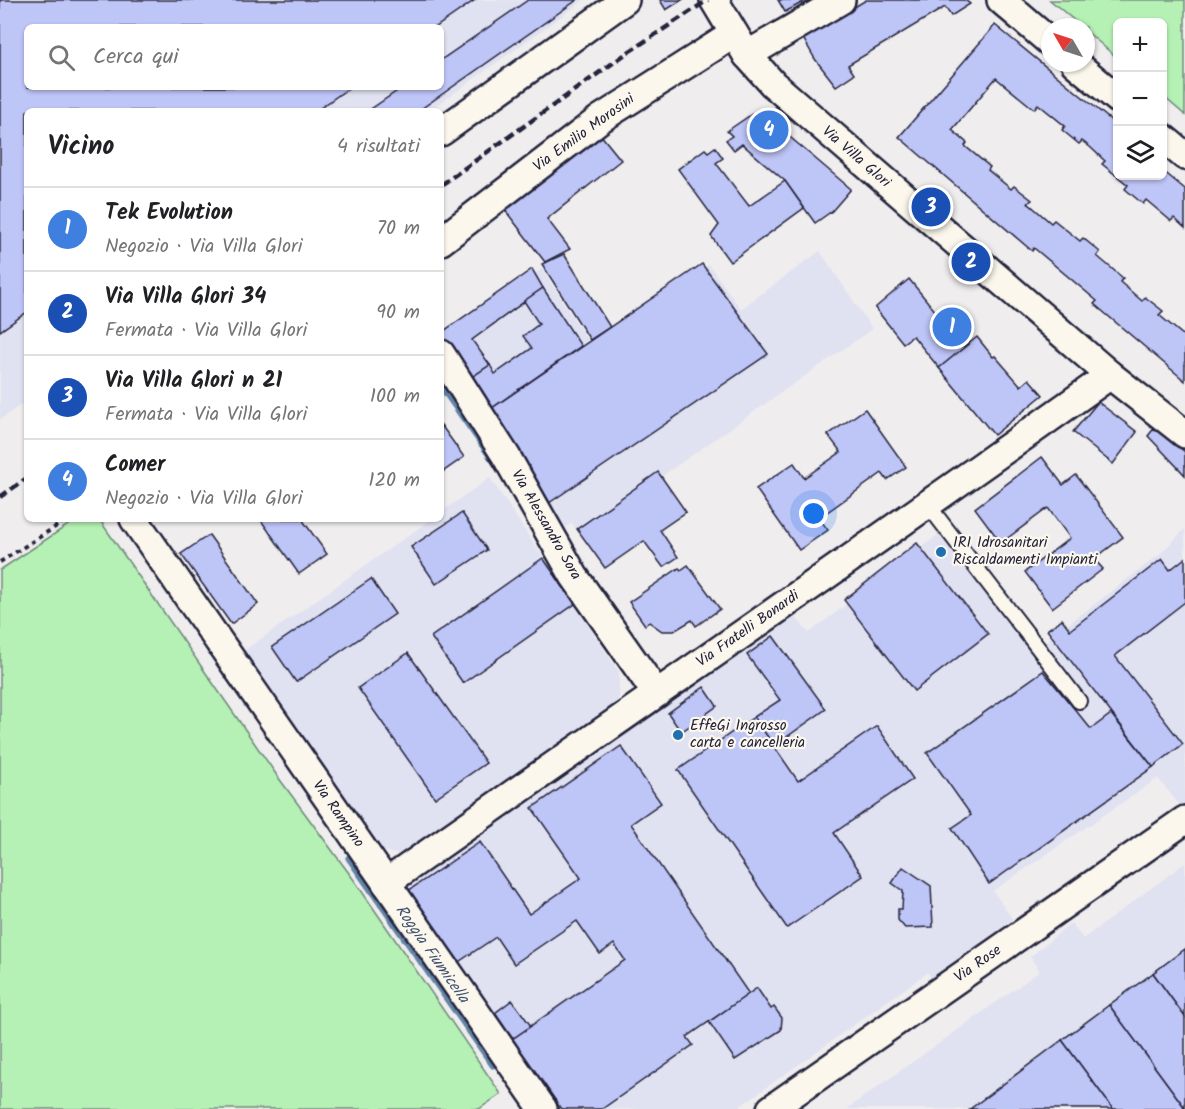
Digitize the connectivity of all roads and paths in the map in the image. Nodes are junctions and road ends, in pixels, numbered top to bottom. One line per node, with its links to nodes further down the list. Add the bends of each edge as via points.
1 (625, 0): 9 (street)
2 (714, 0): 6 (street, Via Villa Glori)
3 (841, 0): 6 (street, Via Emilio Morosini)
4 (1001, 0): 5 (street)
5 (1041, 34)
6 (741, 45): 12 (street, Via Emilio Morosini, via 600,119); 14 (street, Via Villa Glori, via 773,84)
7 (1086, 72): 8 (street)
8 (1113, 95)
9 (444, 130)
10 (1167, 141): 11 (street)
11 (1185, 156)
12 (444, 239)
13 (444, 359): 20 (street, Via Alessandro Sora, via 506,456 574,576)
14 (1110, 375): 15 (street, Via Villa Glori); 16 (street, Via Fratelli Bonardi)
15 (1185, 434)
16 (928, 506): 20 (street, Via Fratelli Bonardi); 21 (lane)
17 (63, 522): 19 (path)
18 (136, 522): 23 (street, Via Rampino)
19 (0, 562)
20 (656, 693): 23 (street, Via Fratelli Bonardi)
21 (1079, 701)
22 (1185, 820): 25 (street, Via Rose)
23 (386, 883): 24 (street, Via Rampino)
24 (543, 1109)
25 (771, 1109)

